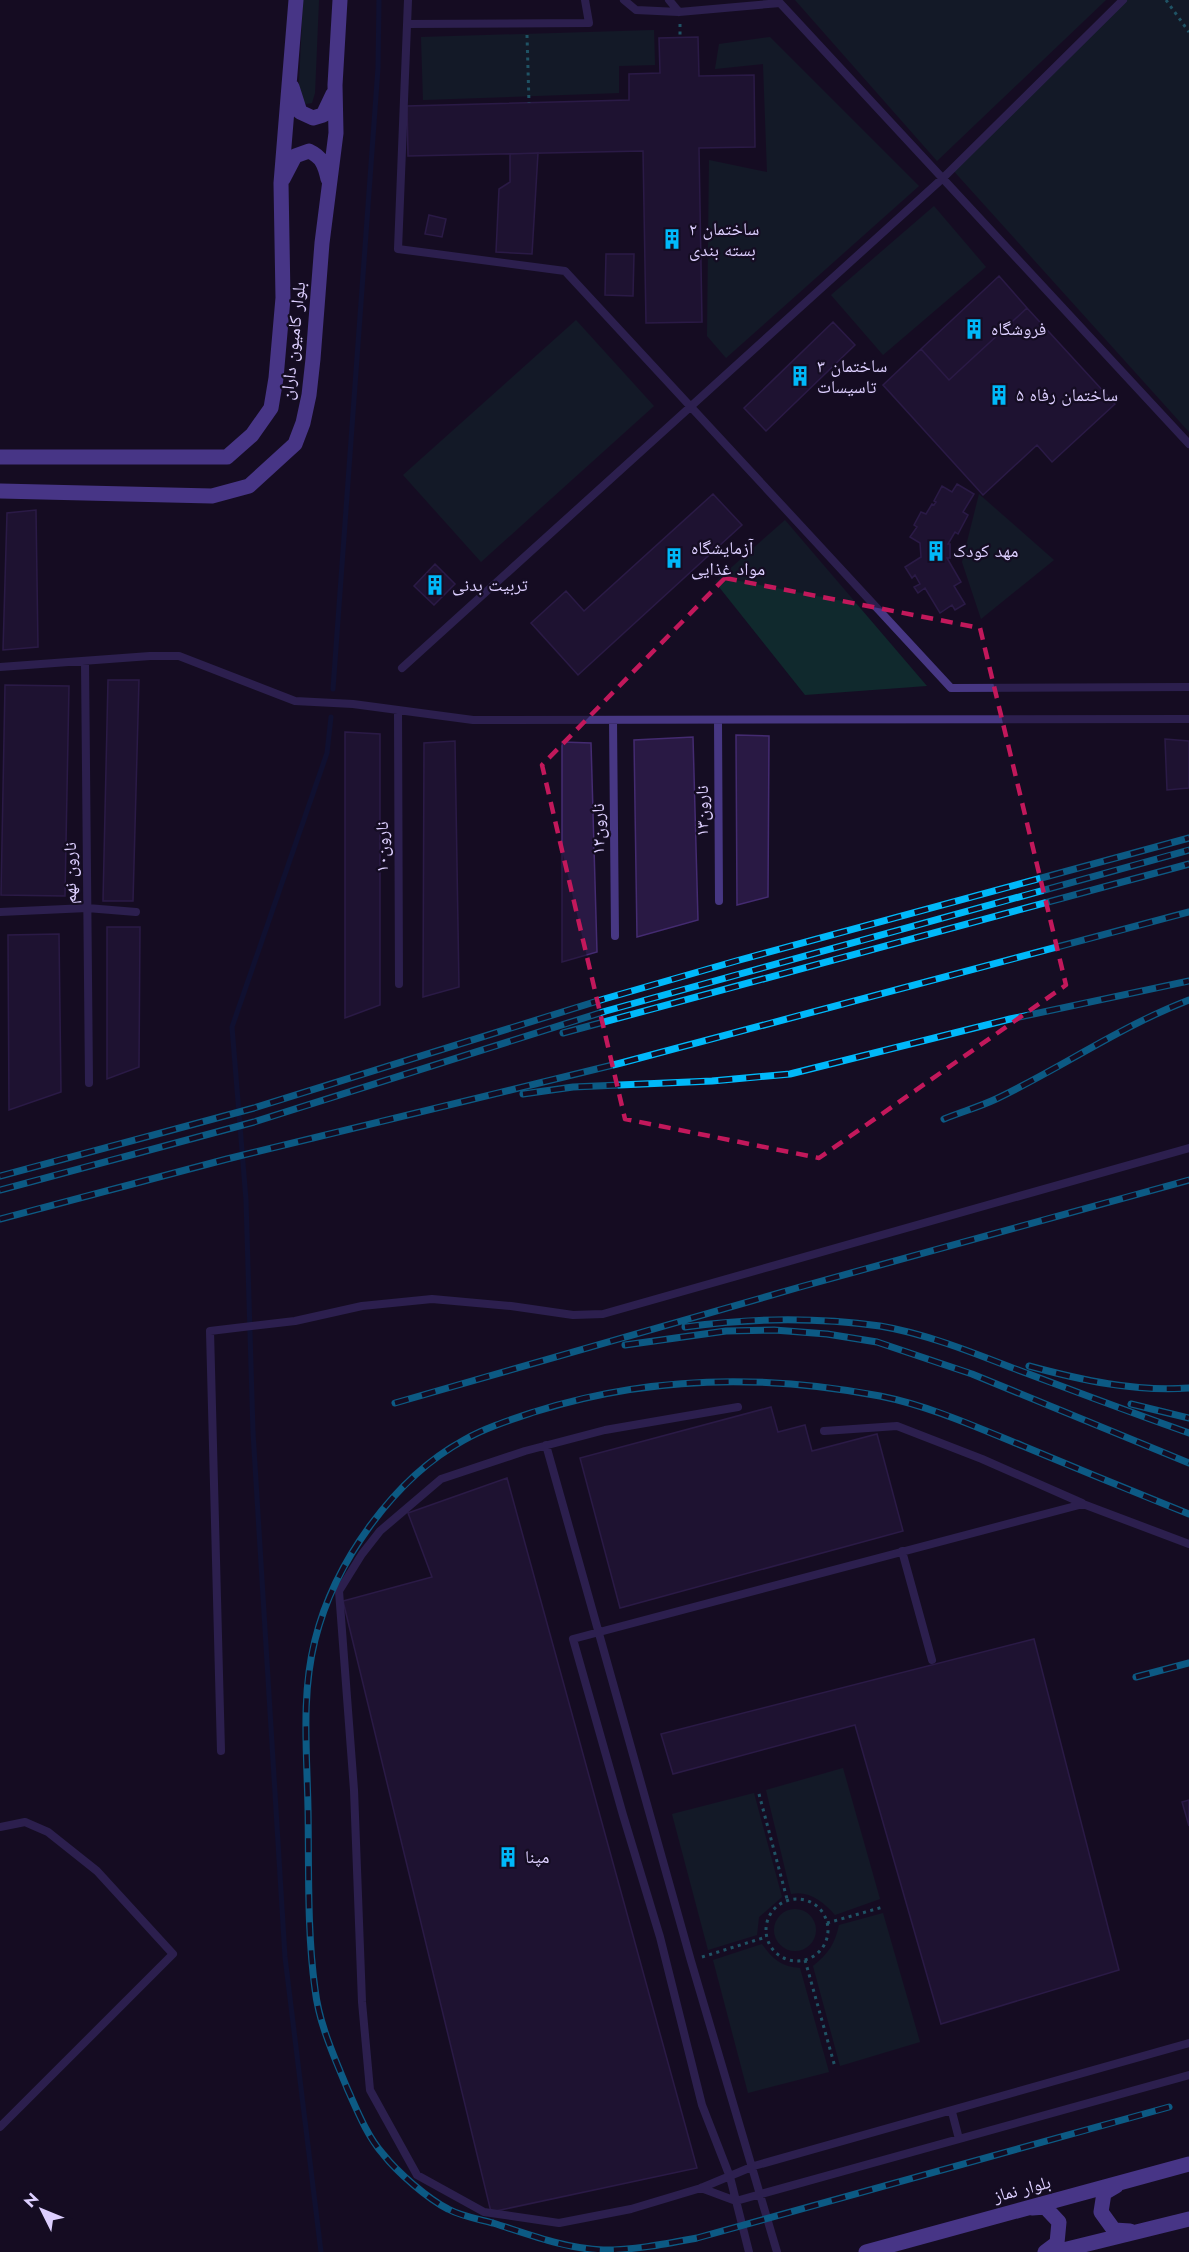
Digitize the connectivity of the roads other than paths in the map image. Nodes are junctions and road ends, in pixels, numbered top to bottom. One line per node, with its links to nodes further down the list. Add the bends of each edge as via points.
1 (296, 0): 10 (main road, بلوار کامیون داران)
2 (340, 0): 11 (main road, بلوار کامیون داران)
3 (408, 0): 9 (lane)
4 (585, 0): 9 (lane, via 589,23)
5 (624, 0): 8 (lane, via 636,10)
6 (669, 0): 8 (lane)
7 (1124, 0): 12 (lane)
8 (680, 12): 12 (lane, via 780,3)
9 (407, 24): 15 (lane, via 398,249 565,271)
10 (290, 81): 11 (main road, via 300,112 313,118 323,115); 14 (main road, بلوار کامیون داران)
11 (335, 85): 13 (main road, بلوار کامیون داران, via 336,133)
12 (943, 178): 15 (lane); 16 (lane)
13 (329, 182): 14 (main road, via 324,163 309,151 295,156); 18 (main road, بلوار کامیون داران, via 309,395 295,444 272,466 249,486 212,496)
14 (280, 183): 17 (main road, بلوار کامیون داران, via 283,298 276,378 271,408 252,435 227,457)
15 (692, 406): 21 (lane); 22 (lane, via 951,688)
16 (1189, 444)
17 (0, 457)
18 (0, 491)
19 (85, 662): 20 (lane); 23 (lane, via 179,656 295,701); 28 (lane, نارون نهم)
20 (0, 667)
21 (402, 668)
22 (1189, 687)
23 (398, 710): 25 (lane, via 473,720); 32 (lane, نارون۱۰)
24 (1189, 719): 26 (lane)
25 (613, 720): 26 (lane); 31 (lane, نارون۱۲)
26 (718, 721): 27 (lane, نارون۱۳)
27 (718, 901)
28 (87, 908): 29 (lane); 30 (lane); 33 (lane, نارون نهم)
29 (0, 912)
30 (136, 912)
31 (615, 936)
32 (399, 984)
33 (89, 1083)
34 (1189, 1148): 43 (lane, via 603,1314 573,1315 432,1299 210,1330)
35 (738, 1407): 37 (lane, via 605,1430)
36 (825, 1431): 38 (lane, via 897,1426)
37 (546, 1445): 41 (lane); 54 (lane, via 441,1479 380,1531 339,1591 370,2090 417,2175 484,2212 559,2223 631,2209)
38 (1083, 1503): 39 (lane); 40 (lane)
39 (1189, 1544)
40 (902, 1551): 41 (lane); 42 (lane)
41 (598, 1632): 51 (lane, via 730,2095); 52 (lane, via 573,1639 660,1937 702,2105)
42 (932, 1660)
43 (221, 1751)
44 (0, 1827): 48 (lane, via 25,1822 48,1832 96,1871 173,1954)
45 (1189, 2043): 47 (lane)
46 (1189, 2075): 49 (lane)
47 (952, 2112): 49 (lane); 51 (lane)
48 (0, 2127)
49 (959, 2139): 55 (lane)
50 (1189, 2164): 53 (main road, بلوار نماز)
51 (754, 2166): 52 (lane); 55 (lane)
52 (730, 2177): 54 (lane); 56 (lane)
53 (1127, 2181): 57 (main road, بلوار نماز); 59 (main road, via 1104,2193 1101,2212 1114,2230)
54 (701, 2188): 56 (lane)
55 (761, 2194): 56 (lane); 61 (lane)
56 (736, 2201): 60 (lane)
57 (1024, 2208): 62 (main road, بلوار نماز); 63 (main road, via 1045,2207 1059,2222 1057,2243)
58 (1189, 2219): 59 (main road)
59 (1136, 2232): 64 (main road)
60 (749, 2252)
61 (777, 2252)
62 (866, 2252)
63 (1045, 2252)
64 (1055, 2252)

